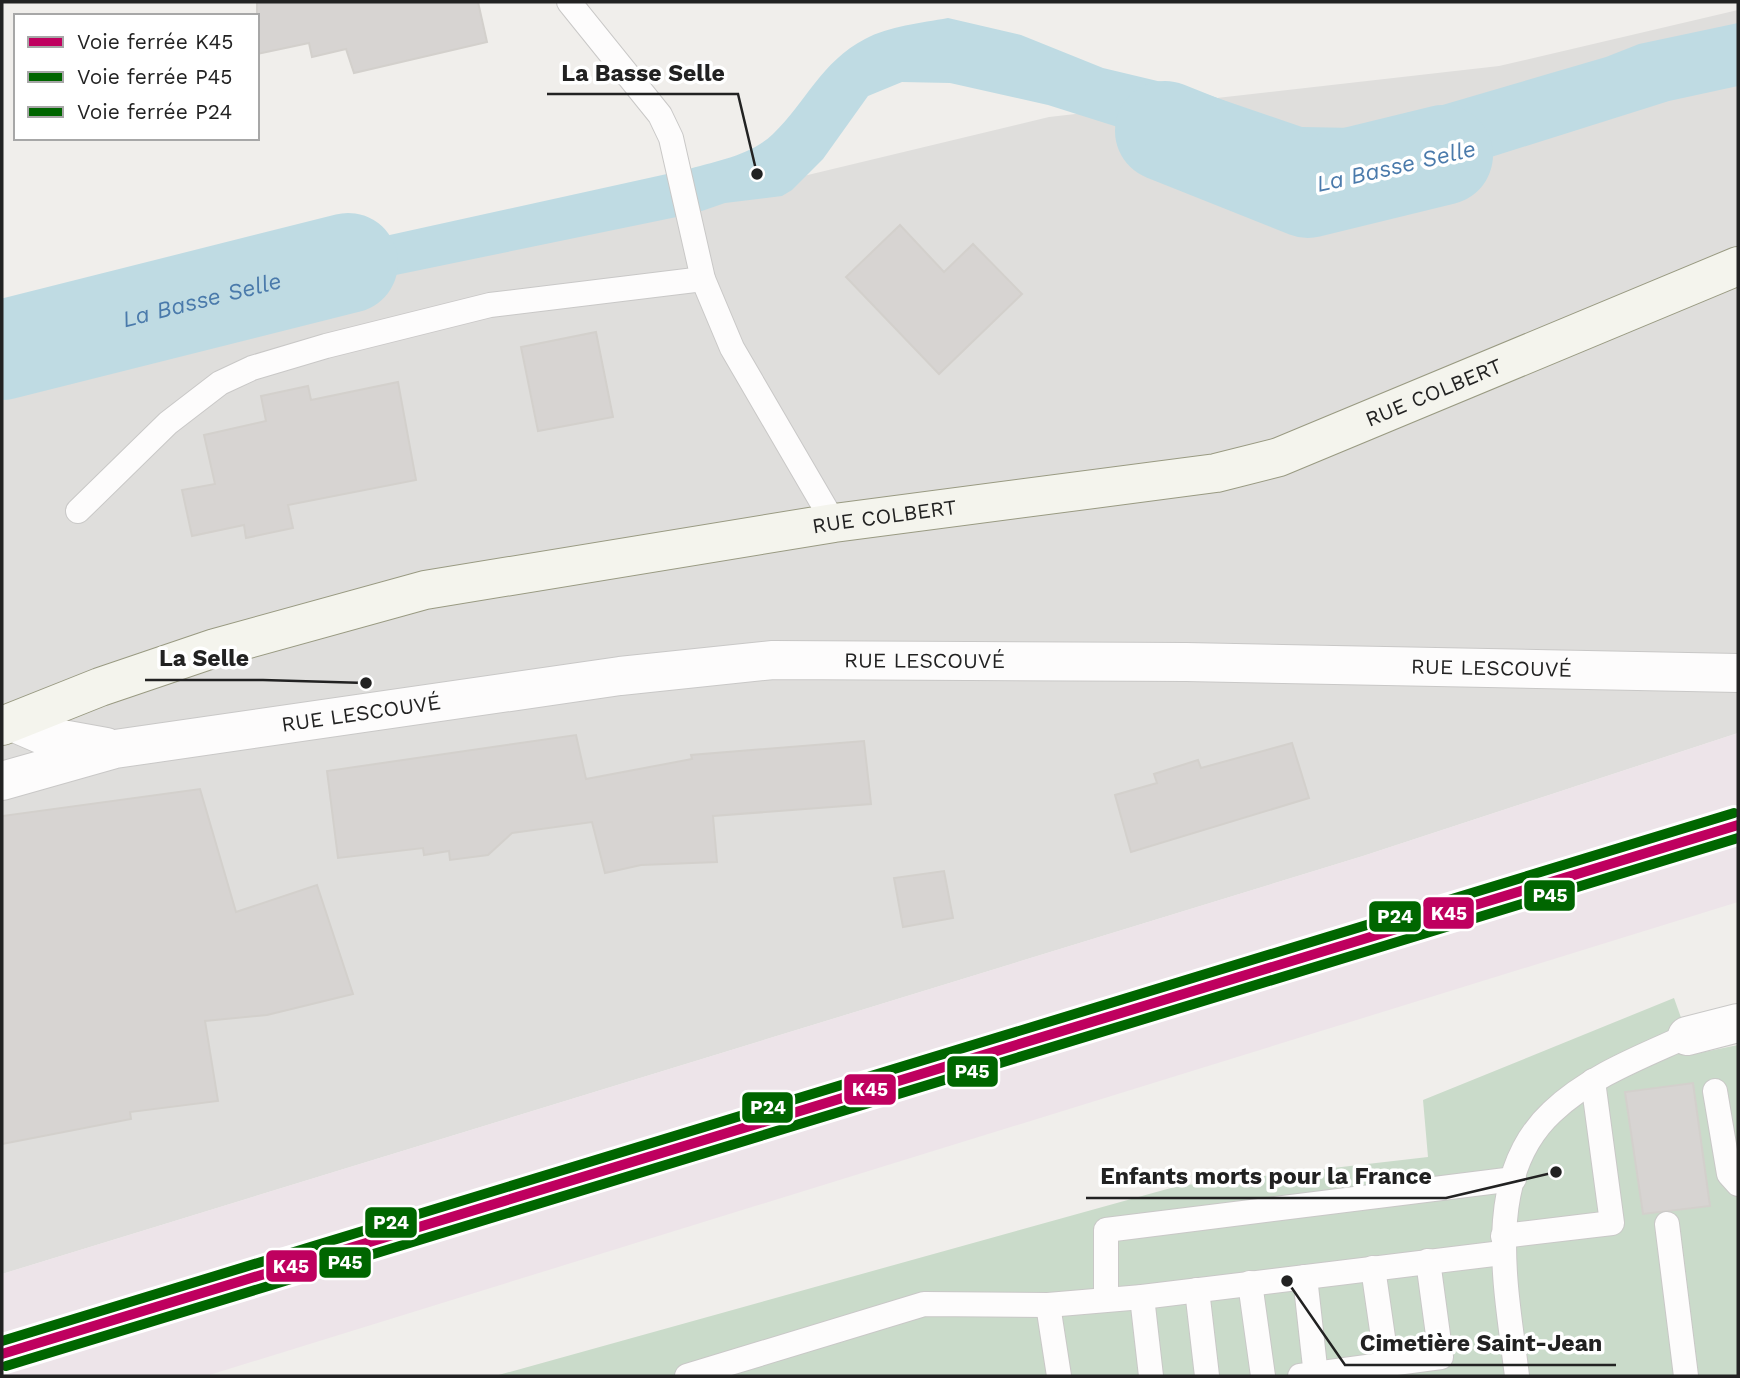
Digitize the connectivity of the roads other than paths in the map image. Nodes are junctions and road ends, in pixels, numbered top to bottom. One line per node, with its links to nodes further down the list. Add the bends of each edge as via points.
1 (569, 2): 3 (lane, via 660,115 671,138)
2 (1738, 266): 5 (street, RUE COLBERT, via 1279,457 1216,473)
3 (703, 279): 4 (lane, via 490,305 252,368 220,383 169,423); 5 (lane, via 732,348)
4 (78, 511)
5 (834, 523): 7 (street, RUE COLBERT, via 425,590 215,648)
6 (1738, 673): 8 (street, RUE LESCOUVÉ, via 1199,662 773,660 620,676)
7 (6, 723): 8 (street, RUE LESCOUVÉ)
8 (115, 749): 9 (street, RUE LESCOUVÉ)
9 (2, 781)
10 (1738, 1023): 11 (street)
11 (1687, 1037): 12 (lane)
12 (1593, 1082): 14 (lane, via 1551,1112 1524,1150); 17 (lane, via 1612,1223)
13 (1715, 1091): 15 (lane, via 1730,1174)
14 (1514, 1179): 17 (lane, via 1504,1213); 24 (lane, via 1106,1230)
15 (1738, 1184)
16 (1667, 1224): 34 (lane)
17 (1503, 1245): 18 (lane); 33 (lane)
18 (1428, 1261): 19 (lane); 26 (lane, via 1441,1357)
19 (1373, 1268): 20 (lane); 26 (lane)
20 (1305, 1277): 21 (lane); 32 (lane)
21 (1250, 1283): 22 (lane); 31 (lane)
22 (1197, 1290): 23 (lane); 30 (lane)
23 (1142, 1297): 24 (lane); 29 (lane)
24 (1106, 1300): 25 (lane)
25 (1048, 1305): 27 (lane, via 924,1304); 28 (lane)
26 (1387, 1364): 32 (lane)
27 (687, 1376)
28 (1059, 1376)
29 (1151, 1376)
30 (1207, 1376)
31 (1263, 1376)
32 (1310, 1376)
33 (1517, 1376)
34 (1686, 1376)

